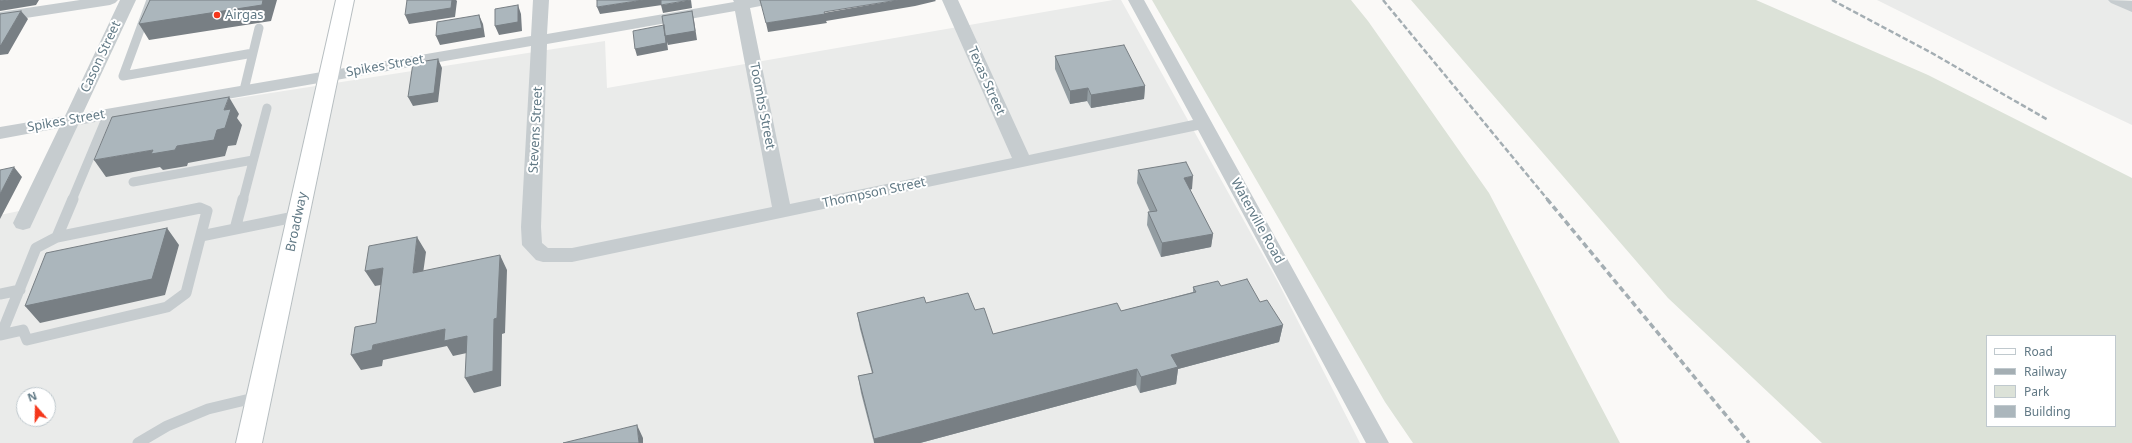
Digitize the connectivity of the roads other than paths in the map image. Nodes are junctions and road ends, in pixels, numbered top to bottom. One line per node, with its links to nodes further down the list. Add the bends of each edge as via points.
1 (110, 0): 12 (street)
2 (128, 0): 20 (street, Cason Street)
3 (151, 0): 15 (lane, via 123,76)
4 (345, 0): 16 (main road, Broadway)
5 (541, 0): 14 (street, Stevens Street)
6 (771, 0): 10 (street, Spikes Street)
7 (950, 0): 24 (street, Texas Street)
8 (1136, 0): 21 (street, Waterville Road)
9 (2116, 0): 11 (street)
10 (742, 2): 14 (street, Spikes Street); 26 (street, Toombs Street)
11 (2132, 6)
12 (0, 17)
13 (259, 28): 15 (lane)
14 (541, 38): 16 (street, Spikes Street); 32 (street, Stevens Street, via 531,227 532,244)
15 (253, 53): 17 (lane)
16 (329, 76): 17 (street, Spikes Street); 27 (main road, Broadway)
17 (244, 90): 19 (street, Spikes Street)
18 (267, 108): 23 (lane)
19 (108, 114): 20 (street, Spikes Street); 31 (lane)
20 (72, 120): 22 (street, Spikes Street); 28 (street, Cason Street)
21 (1204, 123): 24 (street, Thompson Street); 38 (street, Waterville Road)
22 (0, 133)
23 (253, 160): 25 (lane); 29 (lane)
24 (1023, 162): 26 (street, Thompson Street)
25 (133, 182)
26 (782, 212): 32 (street, Thompson Street, via 572,255)
27 (299, 216): 29 (lane); 35 (main road, Broadway)
28 (23, 222)
29 (235, 229): 30 (lane)
30 (201, 236): 31 (lane, via 207,211 200,208); 33 (lane, via 186,293 167,307 27,340 23,330 1,335)
31 (57, 237): 33 (lane, via 36,248)
32 (543, 255)
33 (20, 290): 34 (lane)
34 (0, 294)
35 (259, 397): 36 (lane, via 208,409 167,426); 37 (main road, Broadway)
36 (138, 443)
37 (249, 443)
38 (1378, 443)

